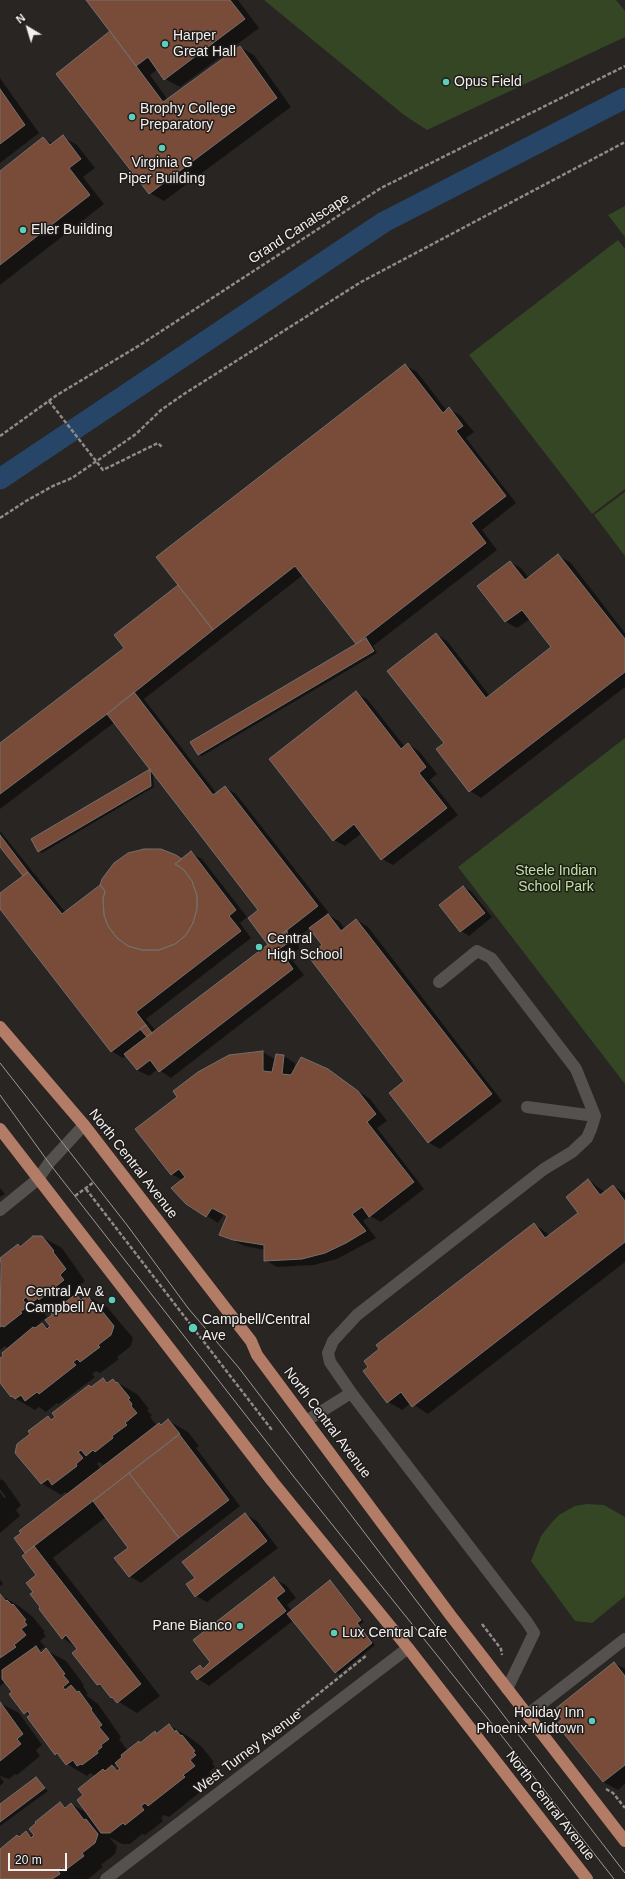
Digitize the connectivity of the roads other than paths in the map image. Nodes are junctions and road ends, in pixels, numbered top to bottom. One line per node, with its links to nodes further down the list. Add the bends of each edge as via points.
1 (439, 982): 4 (street, via 477,951 491,958 576,1069)
2 (0, 1027): 5 (main road, North Central Avenue)
3 (527, 1106): 4 (street)
4 (595, 1116): 9 (street, via 587,1138 572,1152 544,1169 357,1315 344,1328 328,1353 330,1362)
5 (84, 1125): 7 (street); 10 (main road, North Central Avenue, via 251,1341 258,1355)
6 (0, 1129): 7 (main road, North Central Avenue)
7 (38, 1179): 8 (street); 12 (main road, North Central Avenue, via 296,1512)
8 (0, 1210)
9 (351, 1393): 10 (street); 13 (street, via 534,1633)
10 (306, 1420): 13 (main road, North Central Avenue)
11 (625, 1639): 14 (street)
12 (408, 1648): 16 (street, West Turney Avenue); 17 (main road, North Central Avenue)
13 (507, 1689): 14 (main road, North Central Avenue)
14 (527, 1715): 15 (main road, North Central Avenue)
15 (625, 1841)
16 (106, 1879)
17 (587, 1879)

